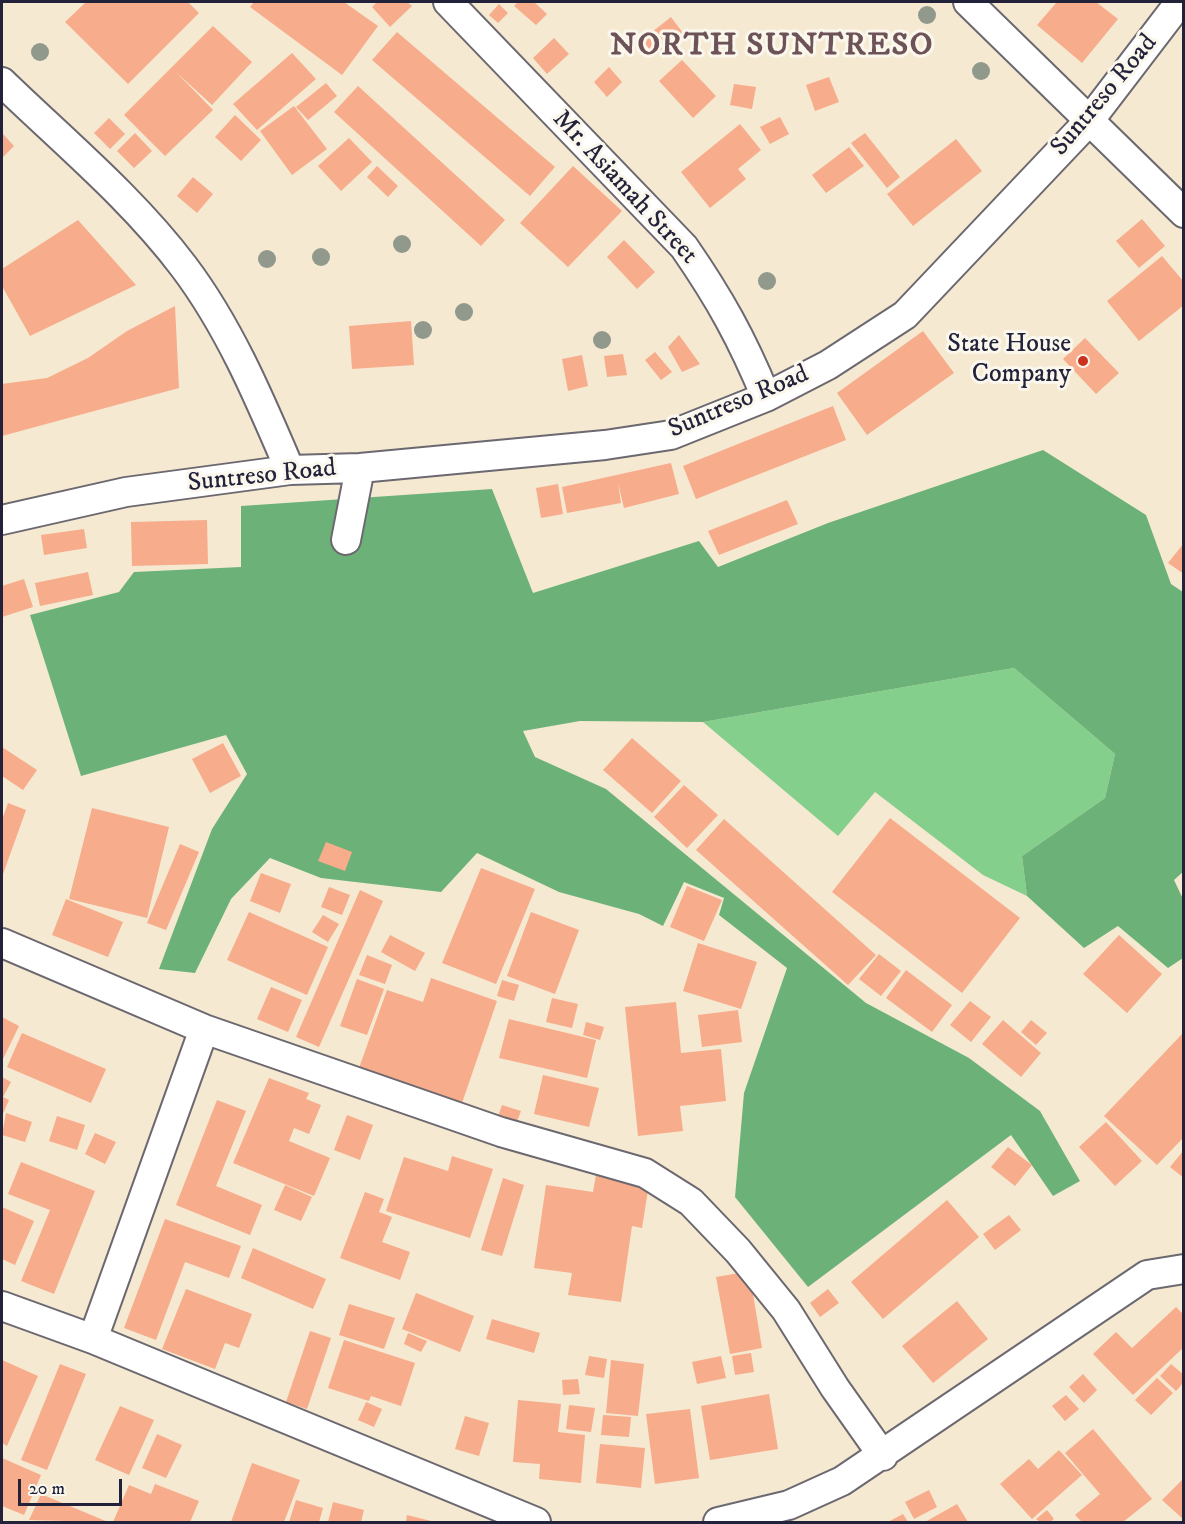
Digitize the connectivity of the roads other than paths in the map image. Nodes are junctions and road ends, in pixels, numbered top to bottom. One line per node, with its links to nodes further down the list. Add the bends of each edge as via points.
1 (448, 2): 7 (street, Mr. Asiamah Street, via 684,247 741,336)
2 (968, 2): 5 (street)
3 (1180, 2): 5 (street, Suntreso Road)
4 (2, 82): 9 (street, via 128,204 185,268 243,362)
5 (1089, 121): 6 (street); 7 (street, Suntreso Road, via 905,315 828,364)
6 (1184, 213)
7 (766, 397): 8 (street, Suntreso Road, via 671,435)
8 (360, 468): 9 (street, Suntreso Road); 11 (street)
9 (290, 470): 10 (street, Suntreso Road, via 126,492)
10 (2, 520)
11 (346, 540)
12 (2, 943): 13 (street)
13 (204, 1029): 16 (street); 17 (street, via 501,1131 645,1173 690,1202 738,1251 786,1310)
14 (1184, 1269): 17 (street, via 1147,1275)
15 (2, 1306): 16 (street)
16 (93, 1339): 18 (street)
17 (883, 1455): 19 (street, via 842,1481 789,1505)
18 (536, 1522)
19 (718, 1522)

